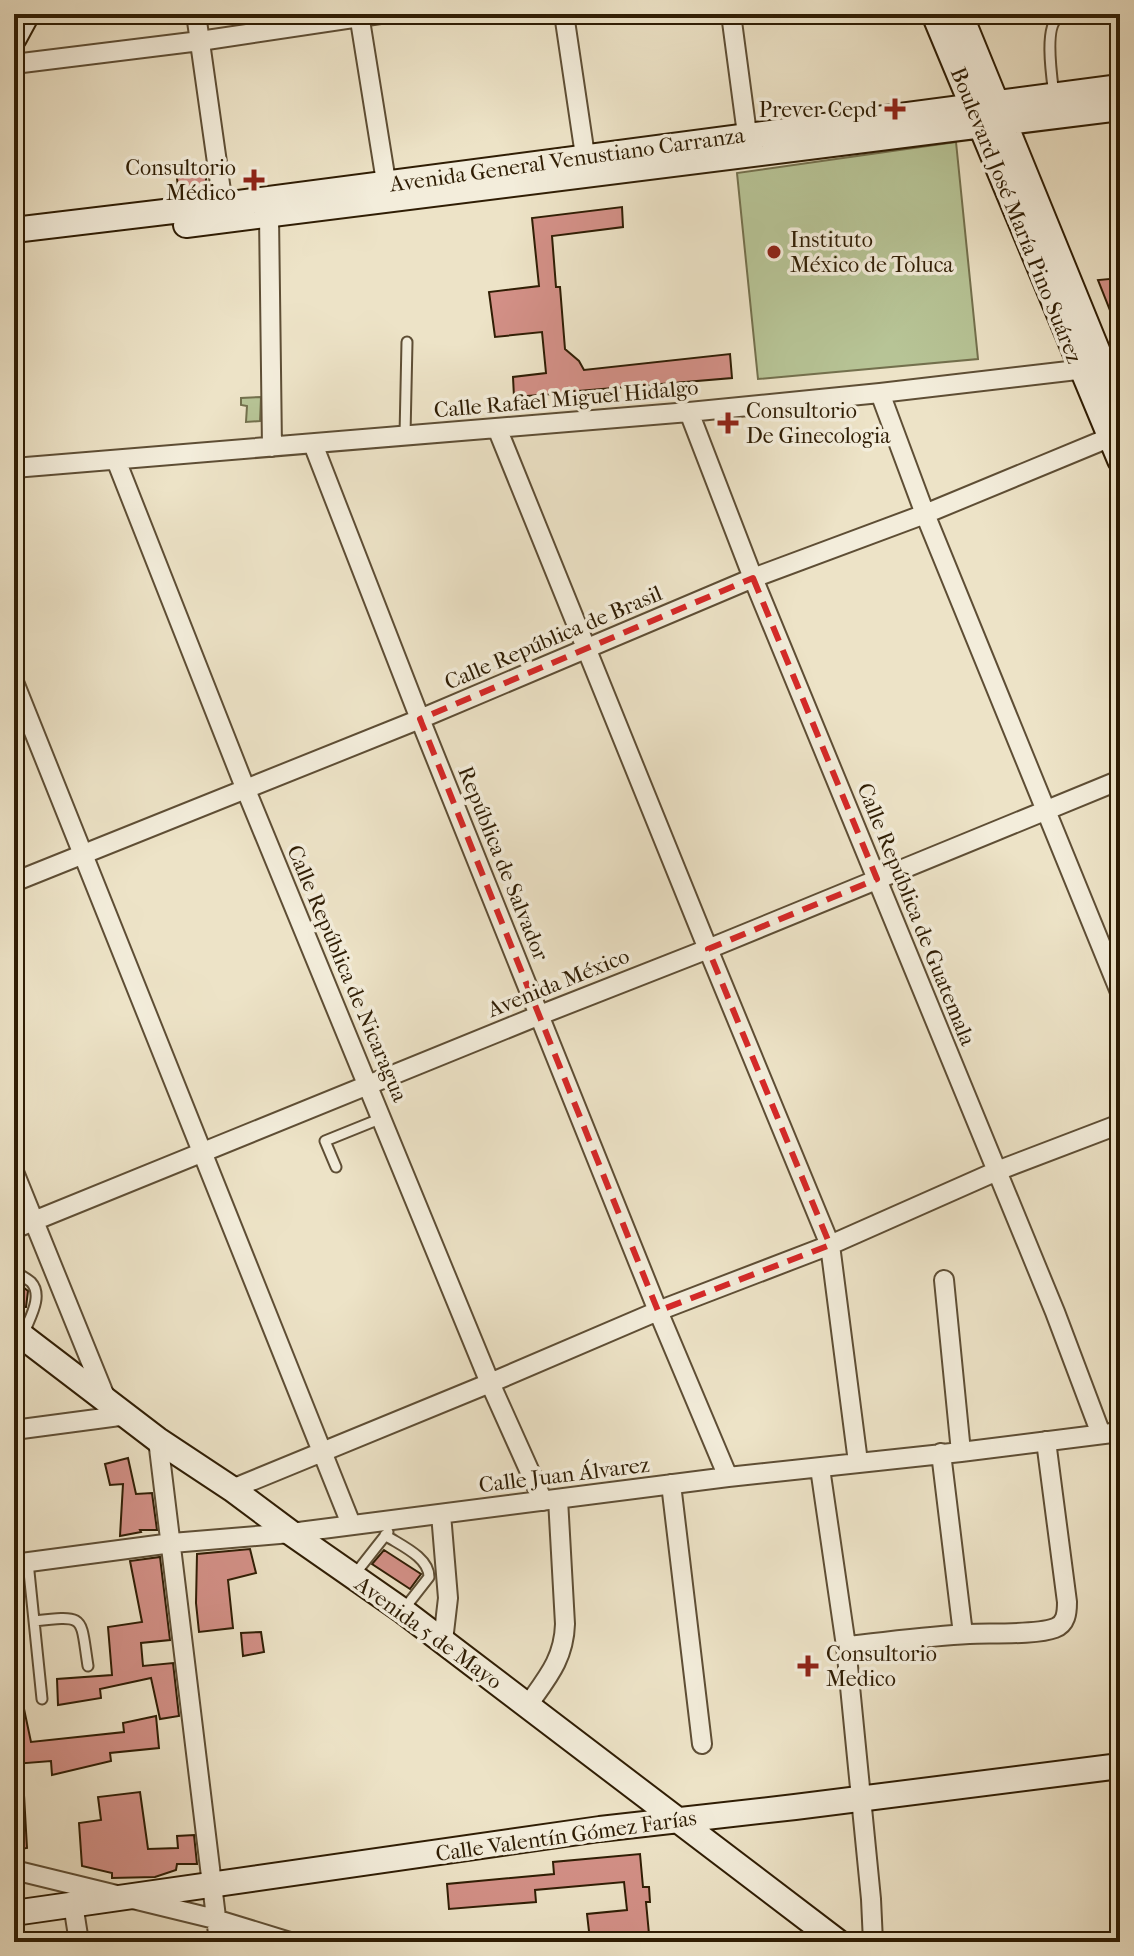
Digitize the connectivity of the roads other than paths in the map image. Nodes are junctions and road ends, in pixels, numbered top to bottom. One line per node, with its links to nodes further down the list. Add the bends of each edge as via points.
1 (27, 14): 10 (main road)
2 (196, 14): 11 (street)
3 (380, 14): 9 (street)
4 (564, 14): 18 (street)
5 (731, 14): 17 (street)
6 (934, 14): 16 (main road, Boulevard José María Pino Suárez)
7 (960, 14): 16 (main road, Boulevard José María Pino Suárez)
8 (1071, 14): 14 (lane, via 1051,26)
9 (359, 15): 11 (street); 19 (street)
10 (14, 38)
11 (200, 41): 12 (street); 20 (street)
12 (14, 64)
13 (1120, 87): 14 (main road, Avenida General Venustiano Carranza)
14 (1054, 95): 16 (main road, Avenida General Venustiano Carranza)
15 (1120, 108): 16 (main road, Avenida General Venustiano Carranza)
16 (988, 114): 17 (main road, Avenida General Venustiano Carranza); 25 (main road, Boulevard José María Pino Suárez)
17 (748, 145): 18 (main road, Avenida General Venustiano Carranza)
18 (586, 166): 19 (main road, Avenida General Venustiano Carranza)
19 (388, 192): 20 (main road, Avenida General Venustiano Carranza); 21 (main road, Avenida General Venustiano Carranza)
20 (223, 205): 22 (main road, Avenida General Venustiano Carranza)
21 (269, 216): 23 (main road, Avenida General Venustiano Carranza); 32 (street)
22 (14, 230)
23 (14, 242)
24 (407, 342): 30 (lane)
25 (1102, 367): 26 (street, Calle Rafael Miguel Hidalgo); 27 (main road, Boulevard José María Pino Suárez); 33 (main road, Boulevard José María Pino Suárez)
26 (880, 393): 28 (street, Calle Rafael Miguel Hidalgo); 36 (street)
27 (1120, 406)
28 (689, 412): 29 (street, Calle Rafael Miguel Hidalgo); 37 (street, Calle República de Guatemala)
29 (497, 428): 30 (street, Calle Rafael Miguel Hidalgo); 38 (street)
30 (405, 435): 31 (street, Calle Rafael Miguel Hidalgo)
31 (313, 444): 32 (street, Calle Rafael Miguel Hidalgo); 40 (street, República de Salvador)
32 (272, 447): 34 (street, Calle Rafael Miguel Hidalgo)
33 (1116, 448): 36 (street, Calle República de Brasil)
34 (116, 460): 35 (street, Calle Rafael Miguel Hidalgo); 42 (street, Calle República de Nicaragua)
35 (14, 468)
36 (925, 514): 37 (street, Calle República de Brasil); 43 (street)
37 (753, 578): 38 (street, Calle República de Brasil); 45 (street, Calle República de Guatemala)
38 (586, 648): 40 (street, Calle República de Brasil); 47 (street)
39 (14, 682): 44 (street)
40 (420, 719): 42 (street, Calle República de Brasil); 49 (street, República de Salvador)
41 (1120, 780): 43 (street, Avenida México)
42 (246, 790): 44 (street, Calle República de Brasil); 50 (street, Calle República de Nicaragua)
43 (1045, 809): 45 (street, Avenida México); 48 (street)
44 (82, 855): 46 (street, Calle República de Brasil); 53 (street)
45 (877, 879): 47 (street, Avenida México); 55 (street, Calle República de Guatemala)
46 (14, 882)
47 (708, 949): 49 (street, Avenida México); 59 (street)
48 (1120, 992)
49 (540, 1015): 50 (street, Avenida México); 62 (street, República de Salvador)
50 (369, 1085): 51 (street, Calle República de Nicaragua); 53 (street, Avenida México)
51 (382, 1118): 54 (lane, via 325,1141); 64 (street, Calle República de Nicaragua)
52 (1120, 1124): 55 (street)
53 (202, 1154): 57 (street, Avenida México); 72 (street)
54 (336, 1167)
55 (997, 1171): 59 (street); 68 (street, Calle República de Guatemala)
56 (14, 1172): 57 (street)
57 (34, 1221): 58 (street, Avenida México); 65 (street)
58 (14, 1229)
59 (830, 1245): 62 (street); 74 (street)
60 (14, 1271): 63 (lane, via 31,1282 36,1296)
61 (944, 1280): 71 (street)
62 (658, 1311): 64 (street); 76 (street, República de Salvador)
63 (18, 1333): 65 (main road, Avenida 5 de Mayo)
64 (490, 1383): 72 (street); 79 (street, Calle República de Nicaragua)
65 (107, 1401): 66 (main road, Avenida 5 de Mayo)
66 (127, 1415): 67 (street); 69 (main road, Avenida 5 de Mayo)
67 (14, 1430)
68 (1111, 1433): 70 (street, Calle Juan Álvarez)
69 (158, 1440): 78 (main road, Avenida 5 de Mayo); 85 (street)
70 (1046, 1441): 71 (street, Calle Juan Álvarez); 90 (street, via 1067,1614 1056,1628 1042,1631)
71 (961, 1452): 73 (street, Calle Juan Álvarez)
72 (321, 1453): 78 (street); 82 (street)
73 (941, 1453): 74 (street, Calle Juan Álvarez); 90 (street)
74 (858, 1462): 75 (street, Calle Juan Álvarez)
75 (820, 1468): 76 (street, Calle Juan Álvarez); 92 (street)
76 (728, 1477): 77 (street, Calle Juan Álvarez)
77 (671, 1484): 79 (street, Calle Juan Álvarez); 96 (street)
78 (232, 1489): 83 (main road, Avenida 5 de Mayo)
79 (551, 1500): 80 (street, Calle Juan Álvarez); 95 (street, via 565,1642)
80 (441, 1514): 81 (street, Calle Juan Álvarez); 91 (street, via 448,1598)
81 (399, 1520): 82 (street, Calle Juan Álvarez); 84 (lane)
82 (351, 1524): 83 (street, Calle Juan Álvarez)
83 (291, 1533): 85 (street, Calle Juan Álvarez); 87 (main road, Avenida 5 de Mayo)
84 (385, 1535): 87 (lane); 88 (lane, via 429,1571)
85 (172, 1543): 86 (street, Calle Juan Álvarez); 101 (street)
86 (21, 1563): 89 (lane)
87 (353, 1577): 88 (main road, Avenida 5 de Mayo)
88 (403, 1611): 91 (main road, Avenida 5 de Mayo)
89 (34, 1621): 93 (lane, via 75,1619 81,1625); 94 (lane)
90 (963, 1634): 92 (street)
91 (443, 1641): 95 (main road, Avenida 5 de Mayo)
92 (846, 1646): 98 (street)
93 (88, 1666)
94 (42, 1699)
95 (528, 1705): 99 (main road, Avenida 5 de Mayo)
96 (702, 1744)
97 (1120, 1766): 98 (main road, Calle Valentín Gómez Farías)
98 (861, 1799): 99 (main road, Calle Valentín Gómez Farías); 110 (street)
99 (677, 1819): 101 (main road, Calle Valentín Gómez Farías); 109 (main road, Avenida 5 de Mayo)
100 (14, 1870): 102 (street)
101 (212, 1886): 102 (main road, Calle Valentín Gómez Farías); 105 (street)
102 (122, 1897): 103 (main road, Calle Valentín Gómez Farías); 105 (street)
103 (73, 1904): 104 (main road, Calle Valentín Gómez Farías); 106 (street)
104 (14, 1913)
105 (215, 1919): 107 (street); 108 (street)
106 (79, 1942)
107 (219, 1942)
108 (290, 1942)
109 (838, 1942)
110 (873, 1942)

